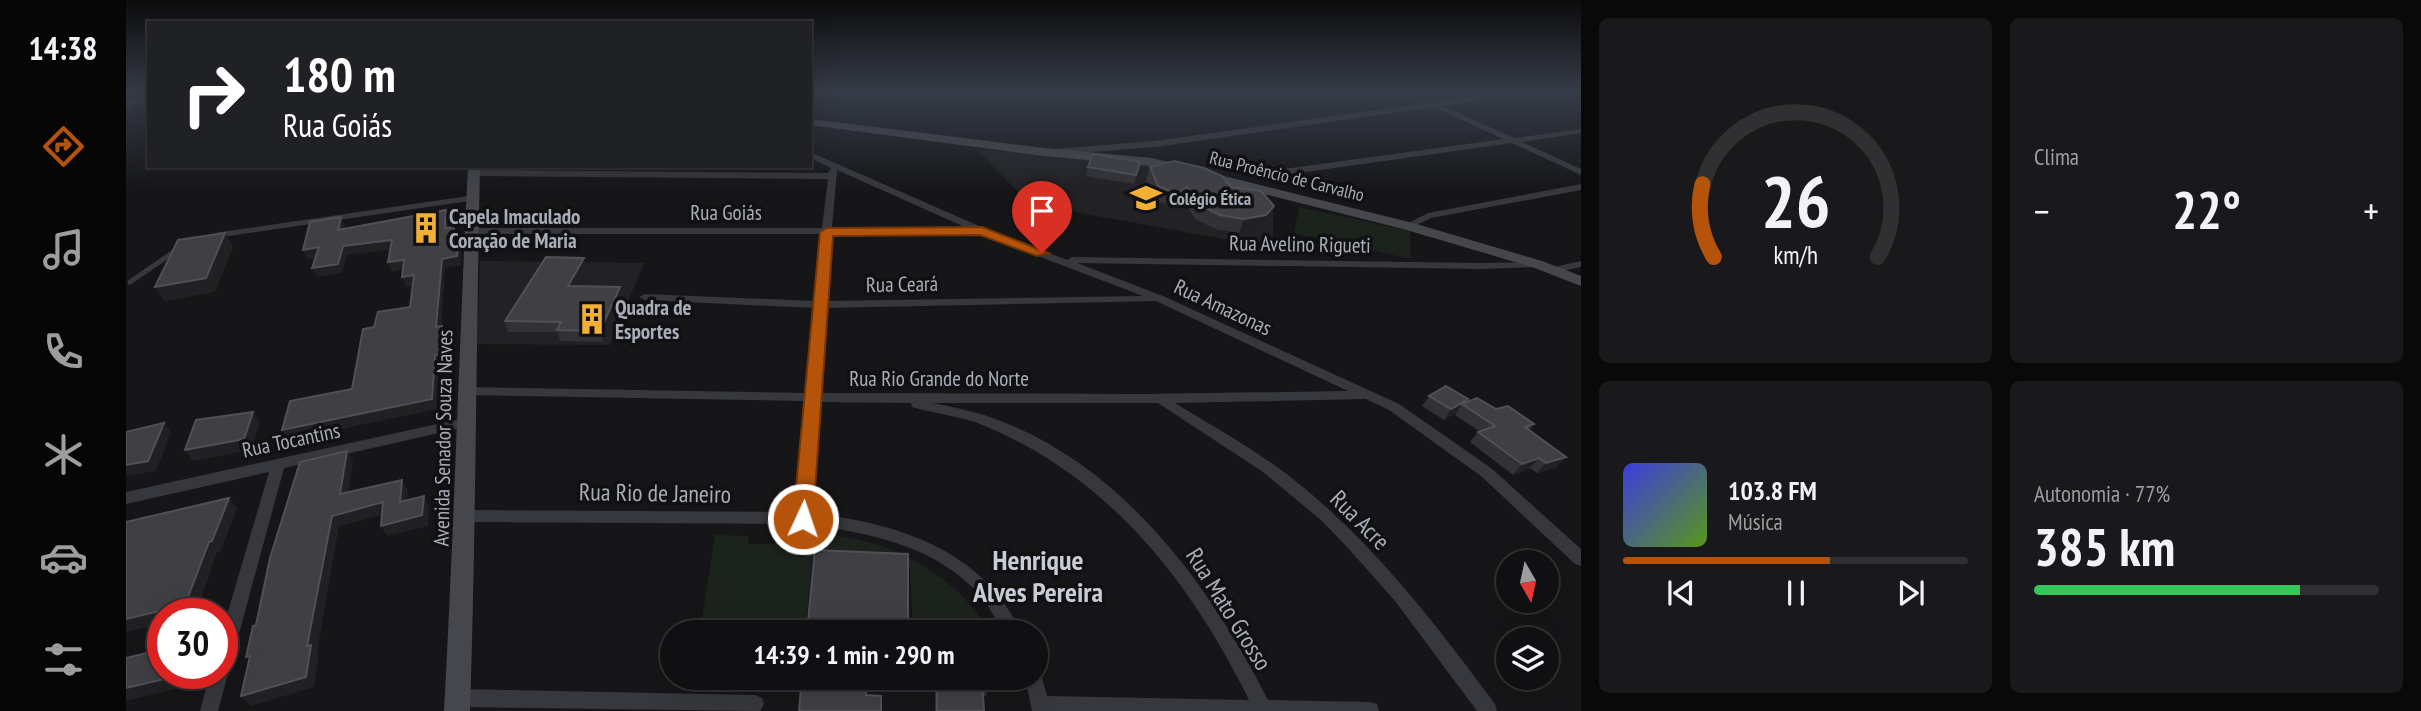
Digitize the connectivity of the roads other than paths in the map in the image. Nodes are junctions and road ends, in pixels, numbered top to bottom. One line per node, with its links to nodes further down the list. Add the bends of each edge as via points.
1 (827, 124): 7 (street, Rua Proêncio de Carvalho)
2 (1298, 124): 6 (street)
3 (1479, 124): 5 (street)
4 (1581, 131): 5 (street)
5 (1514, 140): 12 (street); 13 (street)
6 (1155, 144): 7 (street); 9 (street)
7 (1044, 152): 9 (street, Rua Proêncio de Carvalho)
8 (812, 156): 11 (street, Rua Amazonas)
9 (1152, 163): 16 (street, Rua Proêncio de Carvalho)
10 (474, 170): 11 (street); 15 (street, Avenida Senador Souza Naves)
11 (833, 170): 18 (street, Rua Amazonas); 19 (street)
12 (1277, 173)
13 (1581, 173)
14 (1581, 187): 16 (street, via 1428,216)
15 (472, 198): 17 (street, Avenida Senador Souza Naves); 20 (lane)
16 (1408, 226): 23 (street, Rua Proêncio de Carvalho)
17 (470, 231): 19 (street, Rua Goiás); 31 (street, Avenida Senador Souza Naves)
18 (982, 231): 19 (street, Rua Goiás); 22 (street, Rua Amazonas)
19 (827, 232): 30 (street)
20 (209, 237)
21 (185, 245): 27 (lane)
22 (1062, 260): 23 (street, Rua Avelino Rigueti); 29 (street, Rua Amazonas)
23 (1537, 264): 25 (street, Rua Proêncio de Carvalho)
24 (1581, 264): 25 (street)
25 (1554, 270): 26 (street, Rua Proêncio de Carvalho)
26 (1581, 281)
27 (130, 282)
28 (645, 298): 30 (street, Rua Ceará)
29 (1159, 298): 30 (street, Rua Ceará); 32 (street, Rua Amazonas)
30 (820, 305): 33 (street)
31 (466, 391): 33 (street, Rua Rio Grande do Norte); 36 (street, Avenida Senador Souza Naves)
32 (1369, 395): 35 (street, Rua Rio Grande do Norte); 41 (street, Rua Amazonas, via 1416,421 1478,465)
33 (811, 398): 34 (street, Rua Rio Grande do Norte); 40 (street)
34 (896, 399): 35 (street, Rua Rio Grande do Norte); 49 (street, Rua Mato Grosso, via 987,421 1035,442 1093,480 1135,517 1181,568)
35 (1163, 401): 52 (street, Rua Acre, via 1300,492 1419,616)
36 (465, 423): 37 (street, Rua Tocantins); 39 (street, Avenida Senador Souza Naves)
37 (278, 465): 38 (street, Rua Tocantins); 42 (street)
38 (126, 498)
39 (466, 516): 40 (street, Rua Rio de Janeiro); 46 (street, Avenida Senador Souza Naves)
40 (803, 519): 43 (street, Rua Rio de Janeiro, via 858,524 917,542 967,574 988,593)
41 (1581, 559)
42 (238, 606)
43 (1005, 620)
44 (215, 689): 50 (street)
45 (1037, 690): 48 (street)
46 (457, 704): 47 (street)
47 (755, 704)
48 (1041, 708): 49 (street)
49 (1264, 710): 51 (street)
50 (209, 711)
51 (1370, 711)
52 (1488, 711)

